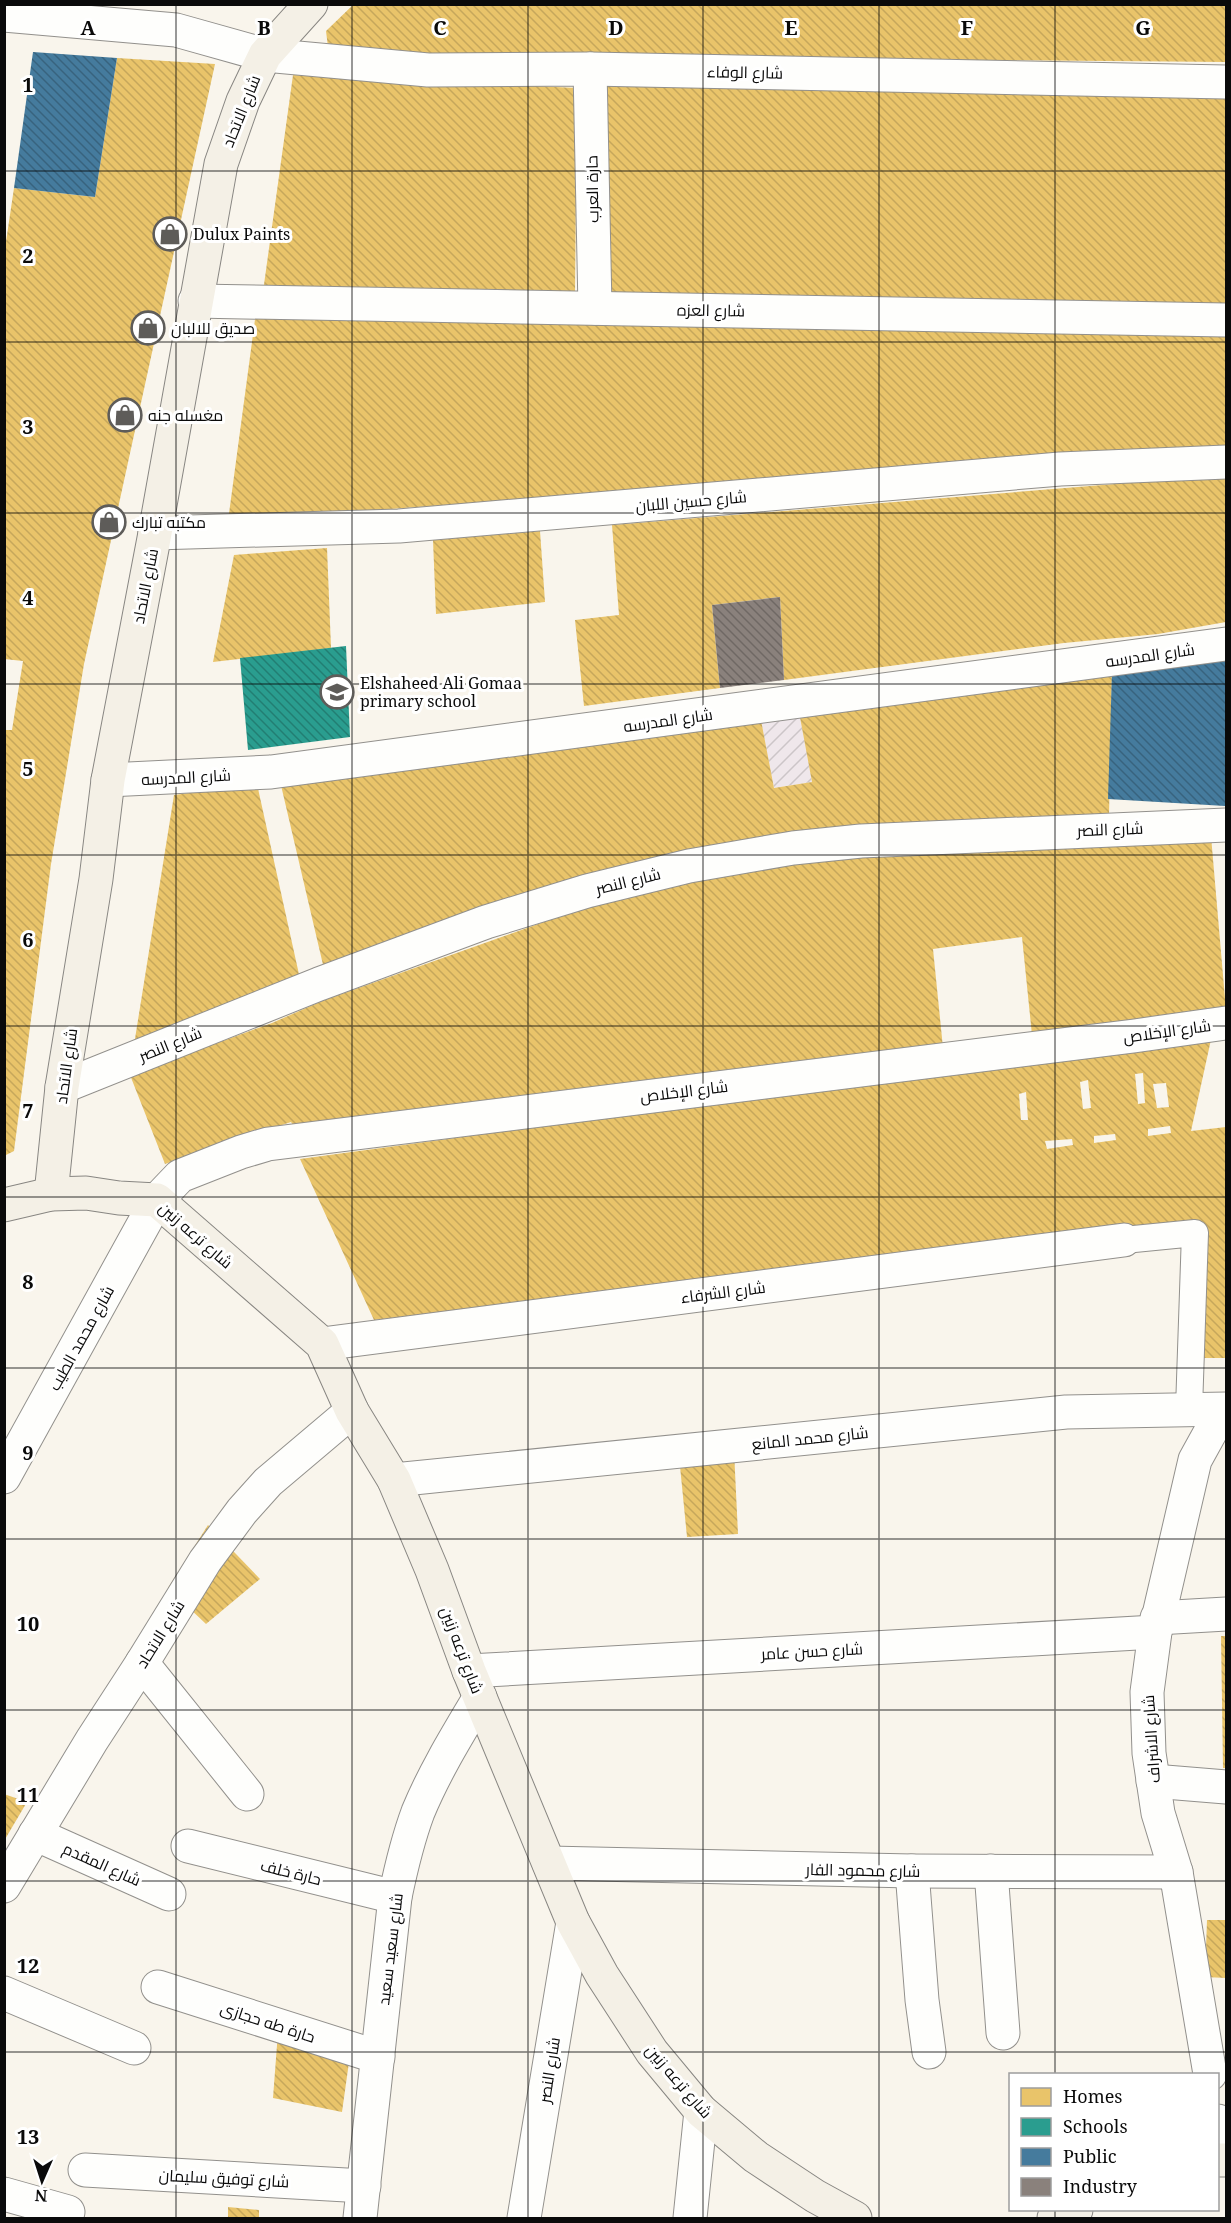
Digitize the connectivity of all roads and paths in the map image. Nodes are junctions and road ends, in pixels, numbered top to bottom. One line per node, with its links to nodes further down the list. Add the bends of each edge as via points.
1 (311, 4): 5 (street, شارع الاتحاد)
2 (55, 12): 3 (street, شارع الوفاء); 4 (street, شارع الوفاء)
3 (4, 15)
4 (178, 17): 5 (street, شارع الوفاء)
5 (265, 56): 6 (street, شارع الوفاء, via 428,70); 8 (street, شارع الاتحاد, via 243,101 221,164)
6 (590, 69): 7 (street, شارع الوفاء); 9 (street, حارة العرب)
7 (1227, 82)
8 (195, 301): 9 (street, شارع العزه); 12 (street, شارع الاتحاد)
9 (595, 308): 10 (street, شارع العزه)
10 (1227, 320)
11 (1227, 462): 12 (street, شارع حسين اللبان, via 1060,469 399,526)
12 (155, 533): 14 (street, شارع الاتحاد)
13 (1227, 644): 14 (street, شارع المدرسه, via 281,771)
14 (108, 780): 17 (street, شارع الاتحاد)
15 (1227, 825): 17 (street, شارع النصر, via 861,841 689,866 586,891 486,922 319,984)
16 (1227, 1023): 19 (street, شارع الإخلاص, via 268,1144 180,1176)
17 (62, 1088): 18 (street, شارع الاتحاد)
18 (51, 1194): 19 (street, شارع ترعه زنين); 20 (street, شارع ترعه زنين)
19 (157, 1200): 22 (street, شارع ترعه زنين); 27 (street, شارع محمد الطيب)
20 (4, 1205)
21 (1124, 1240): 22 (street, شارع الشرفاء); 23 (lane, via 1195,1233)
22 (322, 1344): 24 (street, شارع ترعه زنين)
23 (1189, 1409): 25 (street, شارع محمد المانع); 28 (street, شارع محمد المانع, via 1066,1412)
24 (352, 1411): 28 (street, شارع ترعه زنين); 31 (street, شارع الاتحاد, via 268,1482 242,1511 205,1561)
25 (1227, 1411): 26 (street, شارع الاشراف)
26 (1216, 1440): 30 (street, شارع الاشراف, via 1195,1460)
27 (4, 1477)
28 (393, 1480): 32 (street, شارع ترعه زنين, via 432,1570)
29 (1227, 1614): 30 (street, شارع حسن عامر)
30 (1156, 1625): 32 (street, شارع حسن عامر); 33 (street, شارع الاشراف, via 1147,1692)
31 (142, 1663): 35 (street); 36 (street, شارع الاتحاد)
32 (474, 1684): 38 (street, شارع ترعه زنين); 44 (street, شارع سعيد سعيد, via 418,1813)
33 (1153, 1781): 34 (street); 41 (street, شارع الاشراف)
34 (1227, 1788)
35 (247, 1794)
36 (35, 1834): 42 (street, شارع الاتحاد); 43 (street, شارع المقدم)
37 (188, 1846): 44 (street, حارة خلف)
38 (549, 1863): 39 (street, شارع محمود الفار); 45 (street, شارع ترعه زنين)
39 (912, 1871): 40 (street, شارع محمود الفار); 50 (street)
40 (991, 1871): 41 (street, شارع محمود الفار); 48 (street)
41 (1176, 1872): 52 (street, شارع الاشراف)
42 (4, 1886)
43 (169, 1894)
44 (395, 1897): 51 (street, شارع سعيد سعيد)
45 (573, 1922): 53 (street, شارع ترعه زنين, via 652,2052); 62 (street, شارع النصر)
46 (158, 1987): 51 (street, حارة طه حجازى)
47 (4, 1993): 49 (street)
48 (1003, 2033)
49 (134, 2048)
50 (929, 2052)
51 (378, 2057): 57 (street, شارع سعيد سعيد)
52 (1210, 2073)
53 (701, 2111): 63 (street); 64 (street, شارع ترعه زنين, via 756,2157)
54 (1219, 2129): 55 (street)
55 (1223, 2160)
56 (85, 2170): 57 (street, شارع توفيق سليمان)
57 (364, 2186): 61 (street, شارع سعيد سعيد)
58 (4, 2194): 60 (street)
59 (1073, 2211): 65 (street)
60 (68, 2212)
61 (360, 2218)
62 (524, 2218)
63 (690, 2218)
64 (855, 2218)
65 (1054, 2218)

